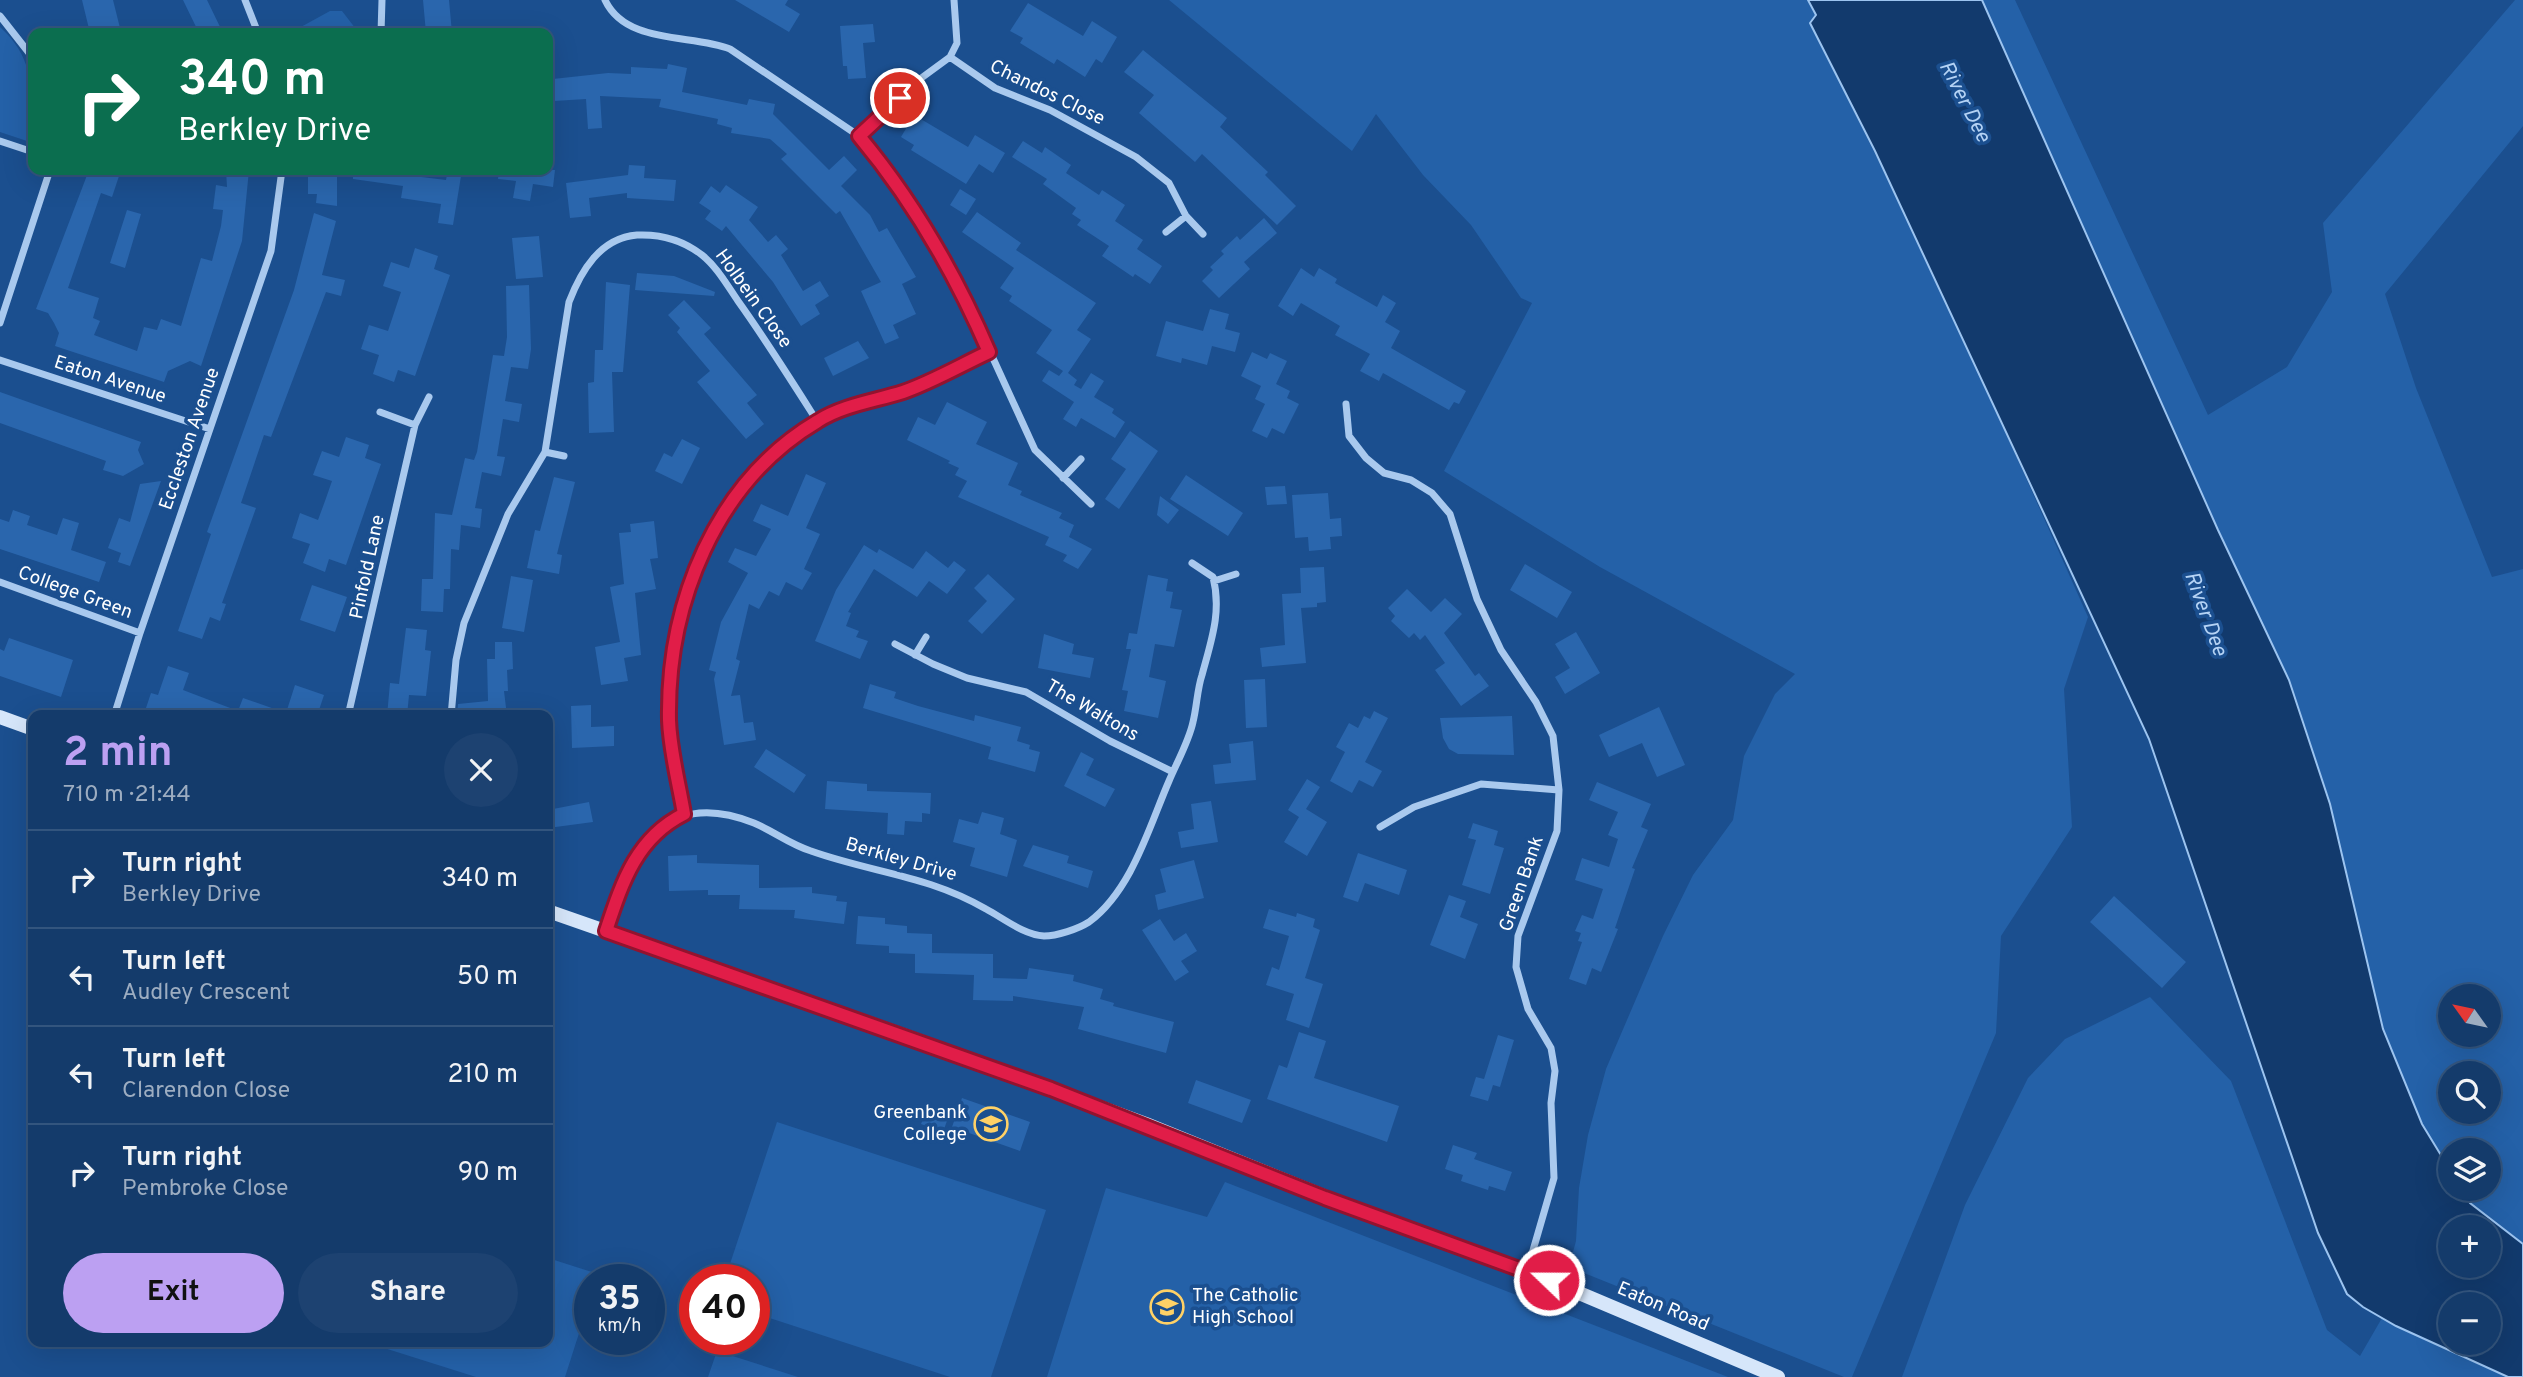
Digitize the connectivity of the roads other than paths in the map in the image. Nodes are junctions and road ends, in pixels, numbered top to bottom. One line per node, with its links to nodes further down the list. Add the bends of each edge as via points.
1 (245, 0): 6 (street)
2 (382, 0): 7 (street)
3 (605, 0): 10 (street, via 630,25 659,36 713,42 730,49)
4 (954, 0): 9 (street, via 957,43)
5 (0, 16): 8 (street)
6 (256, 28)
7 (381, 28)
8 (28, 52)
9 (950, 57): 10 (street); 15 (street, Chandos Close, via 995,88 1050,110 1136,157 1168,183)
10 (859, 136): 19 (street, via 899,184 939,247)
11 (0, 141): 12 (street)
12 (28, 150)
13 (48, 175): 18 (street)
14 (281, 175): 26 (street, Eccleston Avenue, via 271,251)
15 (1186, 216): 16 (street); 17 (street, Chandos Close)
16 (1166, 232)
17 (1203, 234)
18 (0, 323)
19 (989, 352): 24 (street, via 906,391); 30 (street, via 1035,450)
20 (0, 360): 26 (street, Eaton Avenue)
21 (429, 397): 25 (street, Pinfold Lane)
22 (1346, 404): 46 (street, Green Bank, via 1349,436 1366,458 1384,473 1411,480 1432,493 1450,514 1477,599 1501,650 1553,736)
23 (380, 412): 25 (street)
24 (817, 421): 27 (street, Holbein Close, via 767,341 702,255 666,237 626,236 597,253 569,302); 47 (street, via 744,483 724,512 685,597 670,677 669,722)
25 (415, 425): 41 (street, Pinfold Lane)
26 (210, 429): 36 (street, Eccleston Avenue)
27 (545, 452): 28 (street); 42 (street, Holbein Close, via 508,514 464,623)
28 (565, 456)
29 (1080, 459): 30 (street)
30 (1063, 478): 31 (street)
31 (1091, 504)
32 (1192, 563): 34 (street)
33 (1236, 574): 34 (street)
34 (1214, 581): 45 (street, Berkley Drive, via 1218,600 1215,634 1193,724)
35 (0, 582): 36 (street, College Green)
36 (140, 633): 40 (street, Eccleston Avenue)
37 (926, 637): 39 (street)
38 (895, 644): 39 (street, The Waltons)
39 (915, 655): 45 (street, The Waltons, via 967,678 1026,692)
40 (116, 710)
41 (349, 710)
42 (452, 710)
43 (0, 717): 44 (street)
44 (28, 727)
45 (1173, 772): 47 (street, Berkley Drive, via 1125,882 1088,922 1043,936 928,881 810,851 753,823 716,813)
46 (1559, 790): 48 (street, via 1481,785 1414,807); 51 (street, Green Bank, via 1557,831 1518,936 1516,967 1528,1009 1551,1048 1555,1071 1551,1103 1554,1178)
47 (684, 814): 50 (street, via 664,824 631,863)
48 (1380, 827)
49 (553, 913): 50 (street, Eaton Road)
50 (606, 931): 51 (street, Eaton Road, via 946,1050 1146,1124 1325,1198)
51 (1527, 1271): 52 (street, Eaton Road)
52 (1778, 1377)

